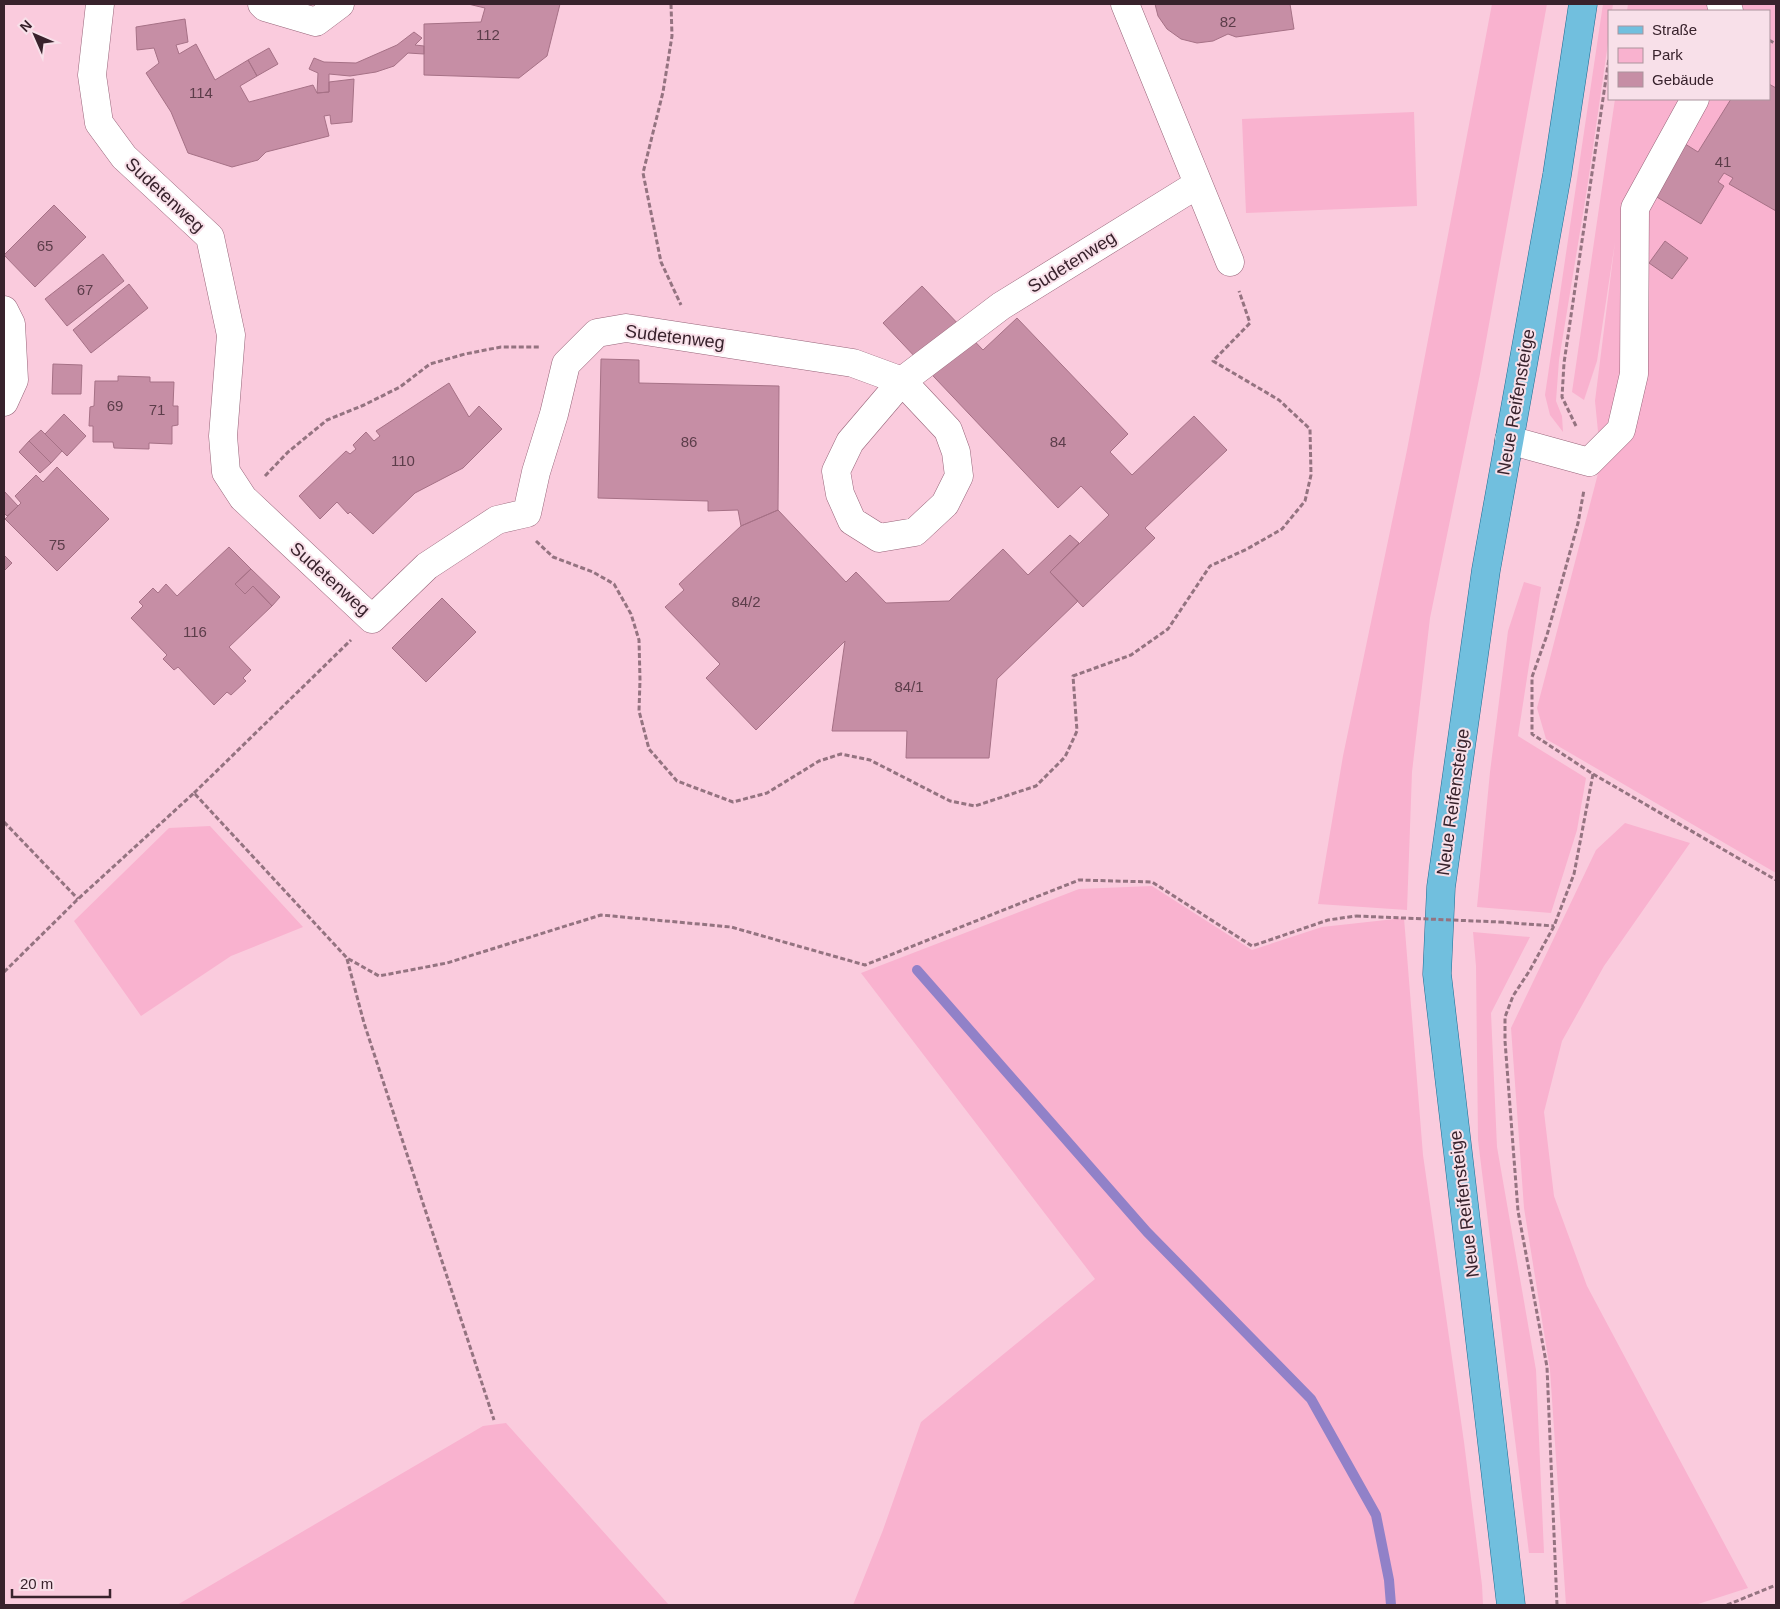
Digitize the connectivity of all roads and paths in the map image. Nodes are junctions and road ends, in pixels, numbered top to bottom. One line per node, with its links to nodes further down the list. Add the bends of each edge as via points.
1 (100, 4): 18 (street, Sudetenweg, via 92,75 99,123 124,157 210,237 231,335 223,436 226,472)
2 (262, 4): 3 (street, via 316,22)
3 (340, 4)
4 (672, 4): 12 (path, via 672,36 665,82 643,173 661,262)
5 (1125, 4): 9 (street)
6 (1583, 4): 16 (main road, Neue Reifensteige, via 1557,175)
7 (1608, 65): 17 (path, via 1564,363 1562,397 1585,438)
8 (1694, 100): 17 (street, via 1635,208 1634,374 1621,430)
9 (1198, 184): 10 (street); 14 (street, Sudetenweg, via 1001,306)
10 (1230, 262): 19 (path, via 1250,324 1213,361 1279,400 1310,429 1310,475 1305,502 1282,529 1210,566 1168,630 1131,655 1074,676 1077,731 1065,757 1036,786 975,806 950,801 870,760 841,754 819,761 767,793 733,802 677,781 649,749 639,711 639,640 631,614 614,584 554,557 532,538)
11 (4, 310): 15 (street, via 12,324 14,380)
12 (695, 338): 13 (street, Sudetenweg, via 626,328 597,333); 14 (street, Sudetenweg, via 853,363)
13 (566, 364): 18 (path, via 550,347 501,347 430,364 400,388 327,420 288,452); 19 (street)
14 (902, 381): 14 (street, Sudetenweg, via 948,430 956,452 959,476 945,504 914,532 879,538 852,521 840,494 836,471 850,442)
15 (4, 402)
16 (1509, 440): 17 (street); 31 (main road, Neue Reifensteige, via 1486,570 1441,887 1437,974)
17 (1589, 462): 21 (path, via 1578,523 1532,677 1532,734)
18 (243, 498): 20 (street, Sudetenweg)
19 (527, 512): 20 (street, Sudetenweg, via 497,520 427,566)
20 (372, 619): 22 (path)
21 (1593, 774): 24 (path); 26 (path, via 1574,874)
22 (194, 793): 25 (path); 27 (path)
23 (4, 822): 25 (path)
24 (1776, 880)
25 (78, 899): 28 (path)
26 (1554, 926): 27 (path, bridge, via 1356,916 1328,920 1252,946 1152,882 1079,880 865,965 731,927 601,915 447,963 379,976); 32 (path, via 1512,996 1505,1017 1505,1041 1518,1211 1547,1367)
27 (347, 958): 29 (path, via 364,1023)
28 (4, 972)
29 (494, 1420)
30 (1776, 1585): 33 (path)
31 (1511, 1605)
32 (1557, 1605)
33 (1727, 1605)

